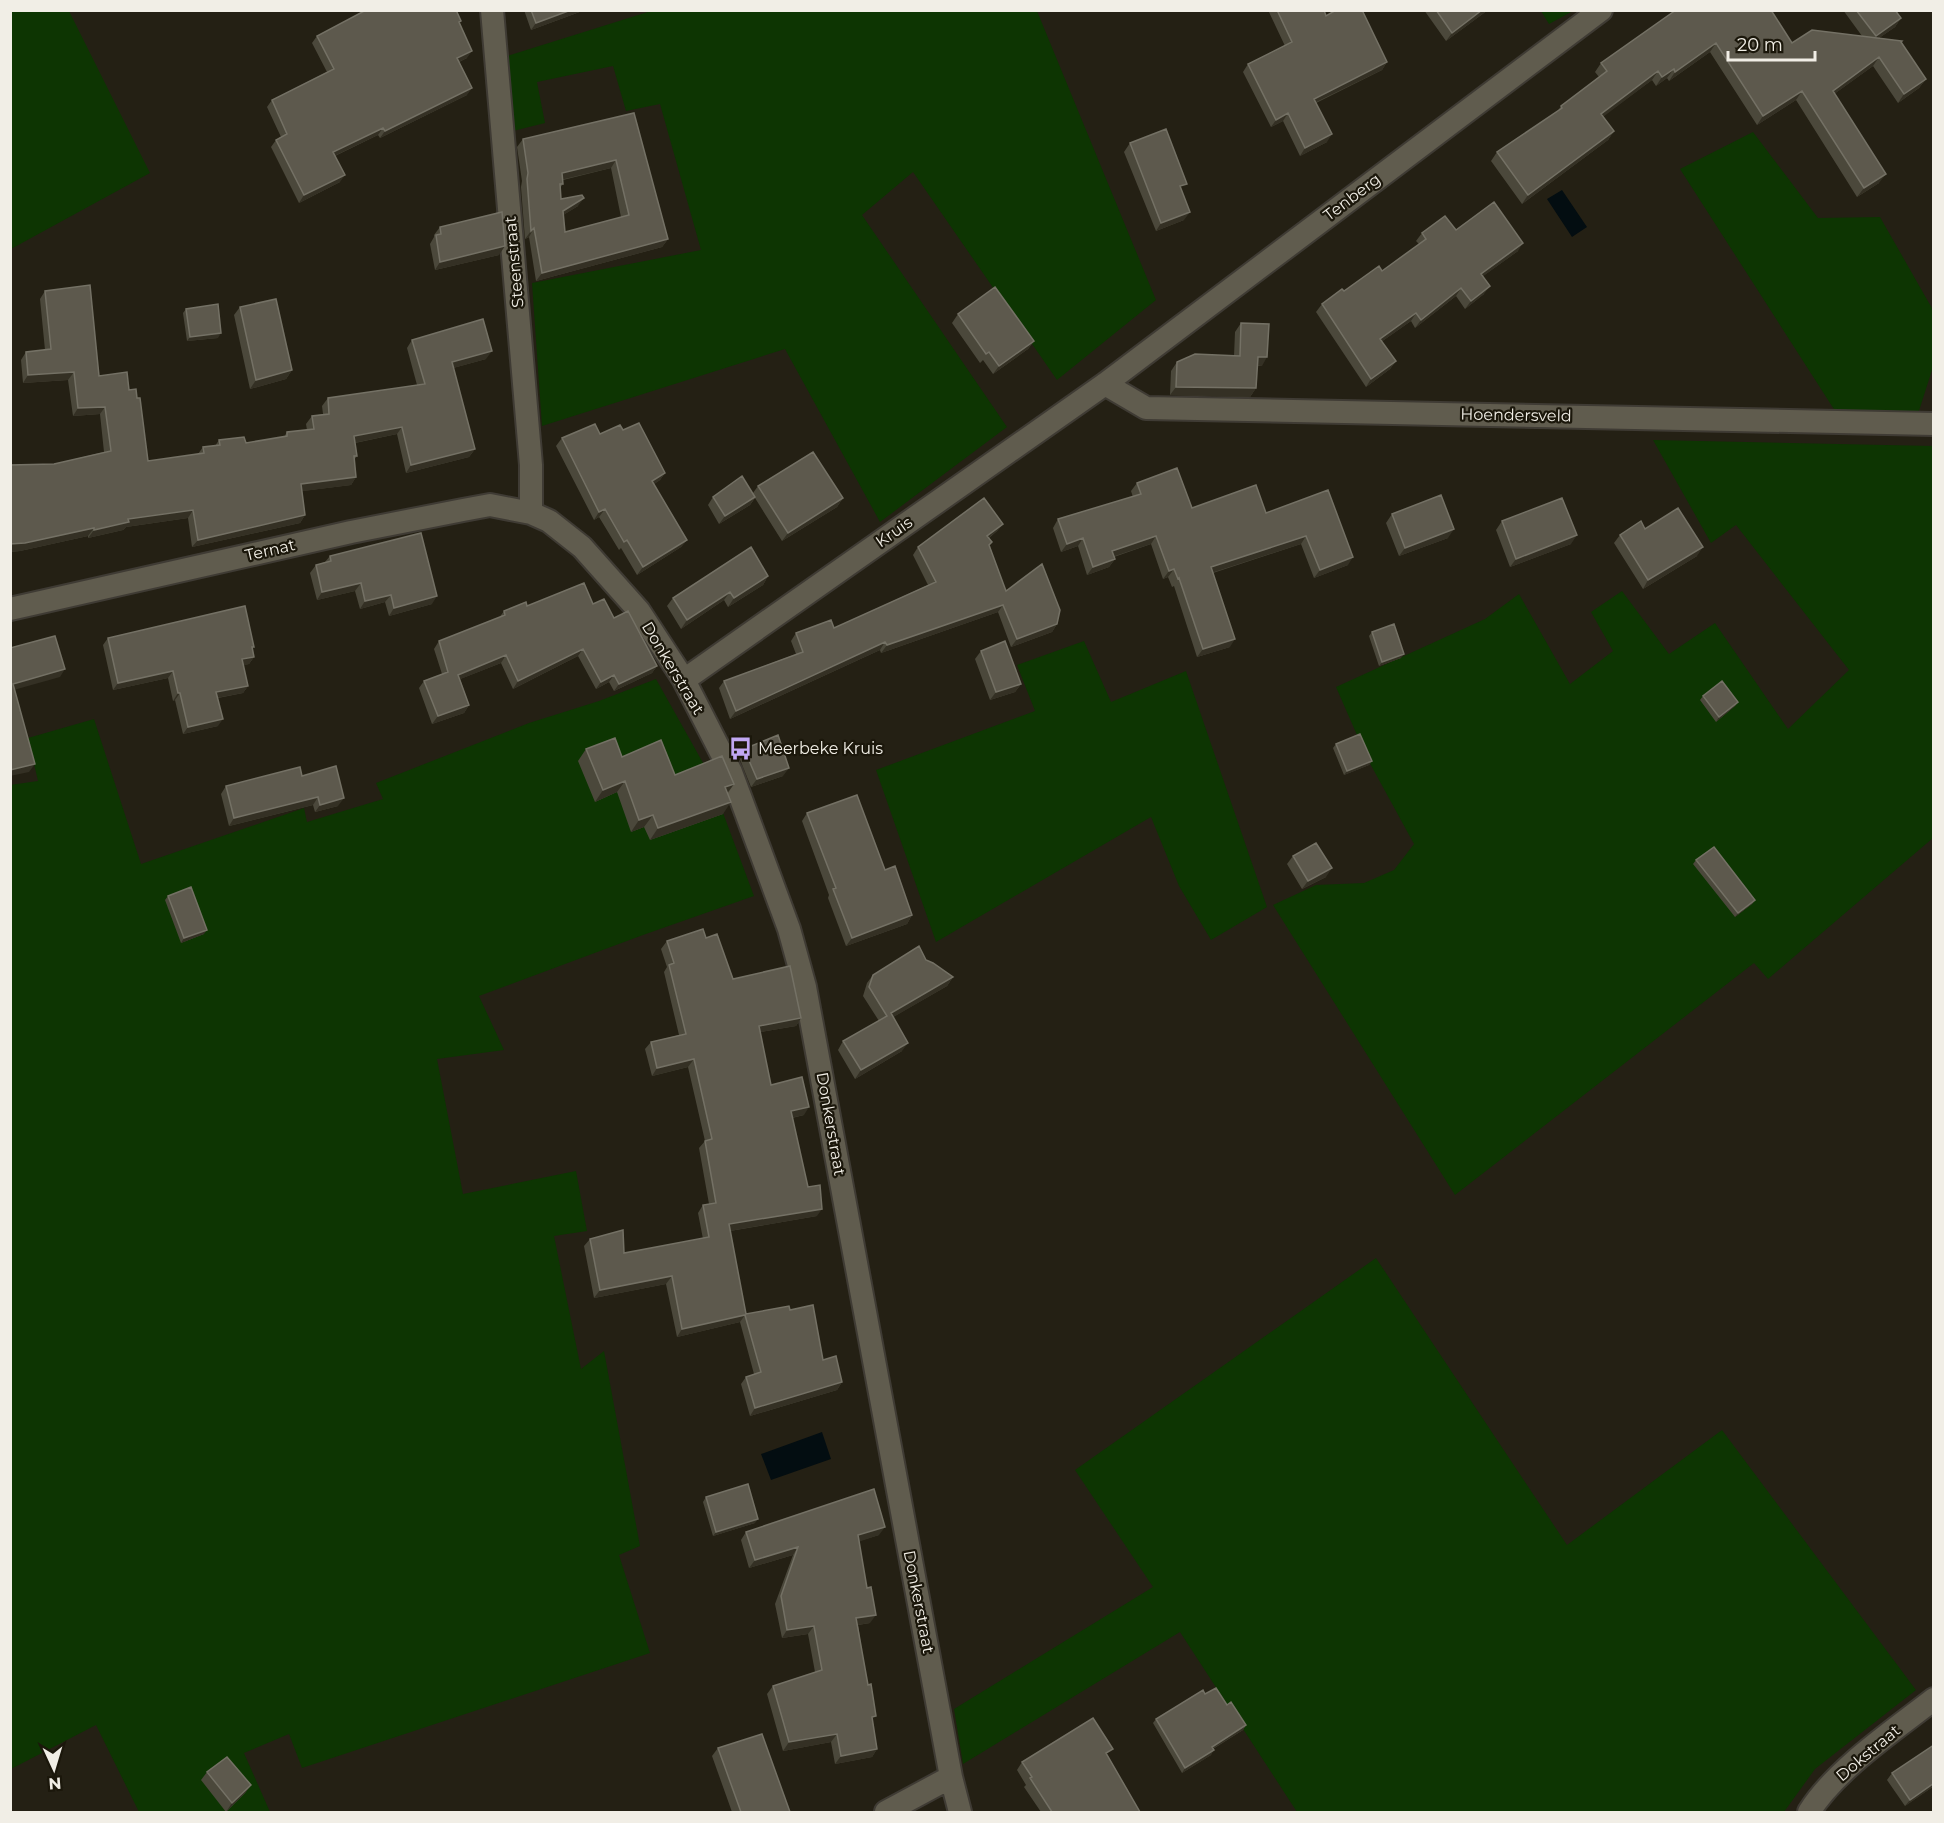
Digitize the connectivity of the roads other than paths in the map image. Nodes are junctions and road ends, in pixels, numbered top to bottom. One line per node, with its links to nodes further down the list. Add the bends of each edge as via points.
1 (492, 10): 5 (street, Steenstraat, via 531,465)
2 (1601, 10): 3 (street, Tenberg)
3 (1105, 384): 4 (street, Hoendersveld, via 1146,408); 7 (street, Kruis)
4 (1934, 423)
5 (531, 513): 6 (street, Ternat, via 490,505 351,532); 7 (street, Donkerstraat, via 582,547 639,611)
6 (10, 609)
7 (684, 680): 9 (street, Donkerstraat, via 731,772 789,929 806,987)
8 (1934, 1699): 12 (street, Dokstraat, via 1841,1774)
9 (951, 1777): 10 (street); 11 (street, Donkerstraat)
10 (886, 1812)
11 (960, 1812)
12 (1809, 1812)

